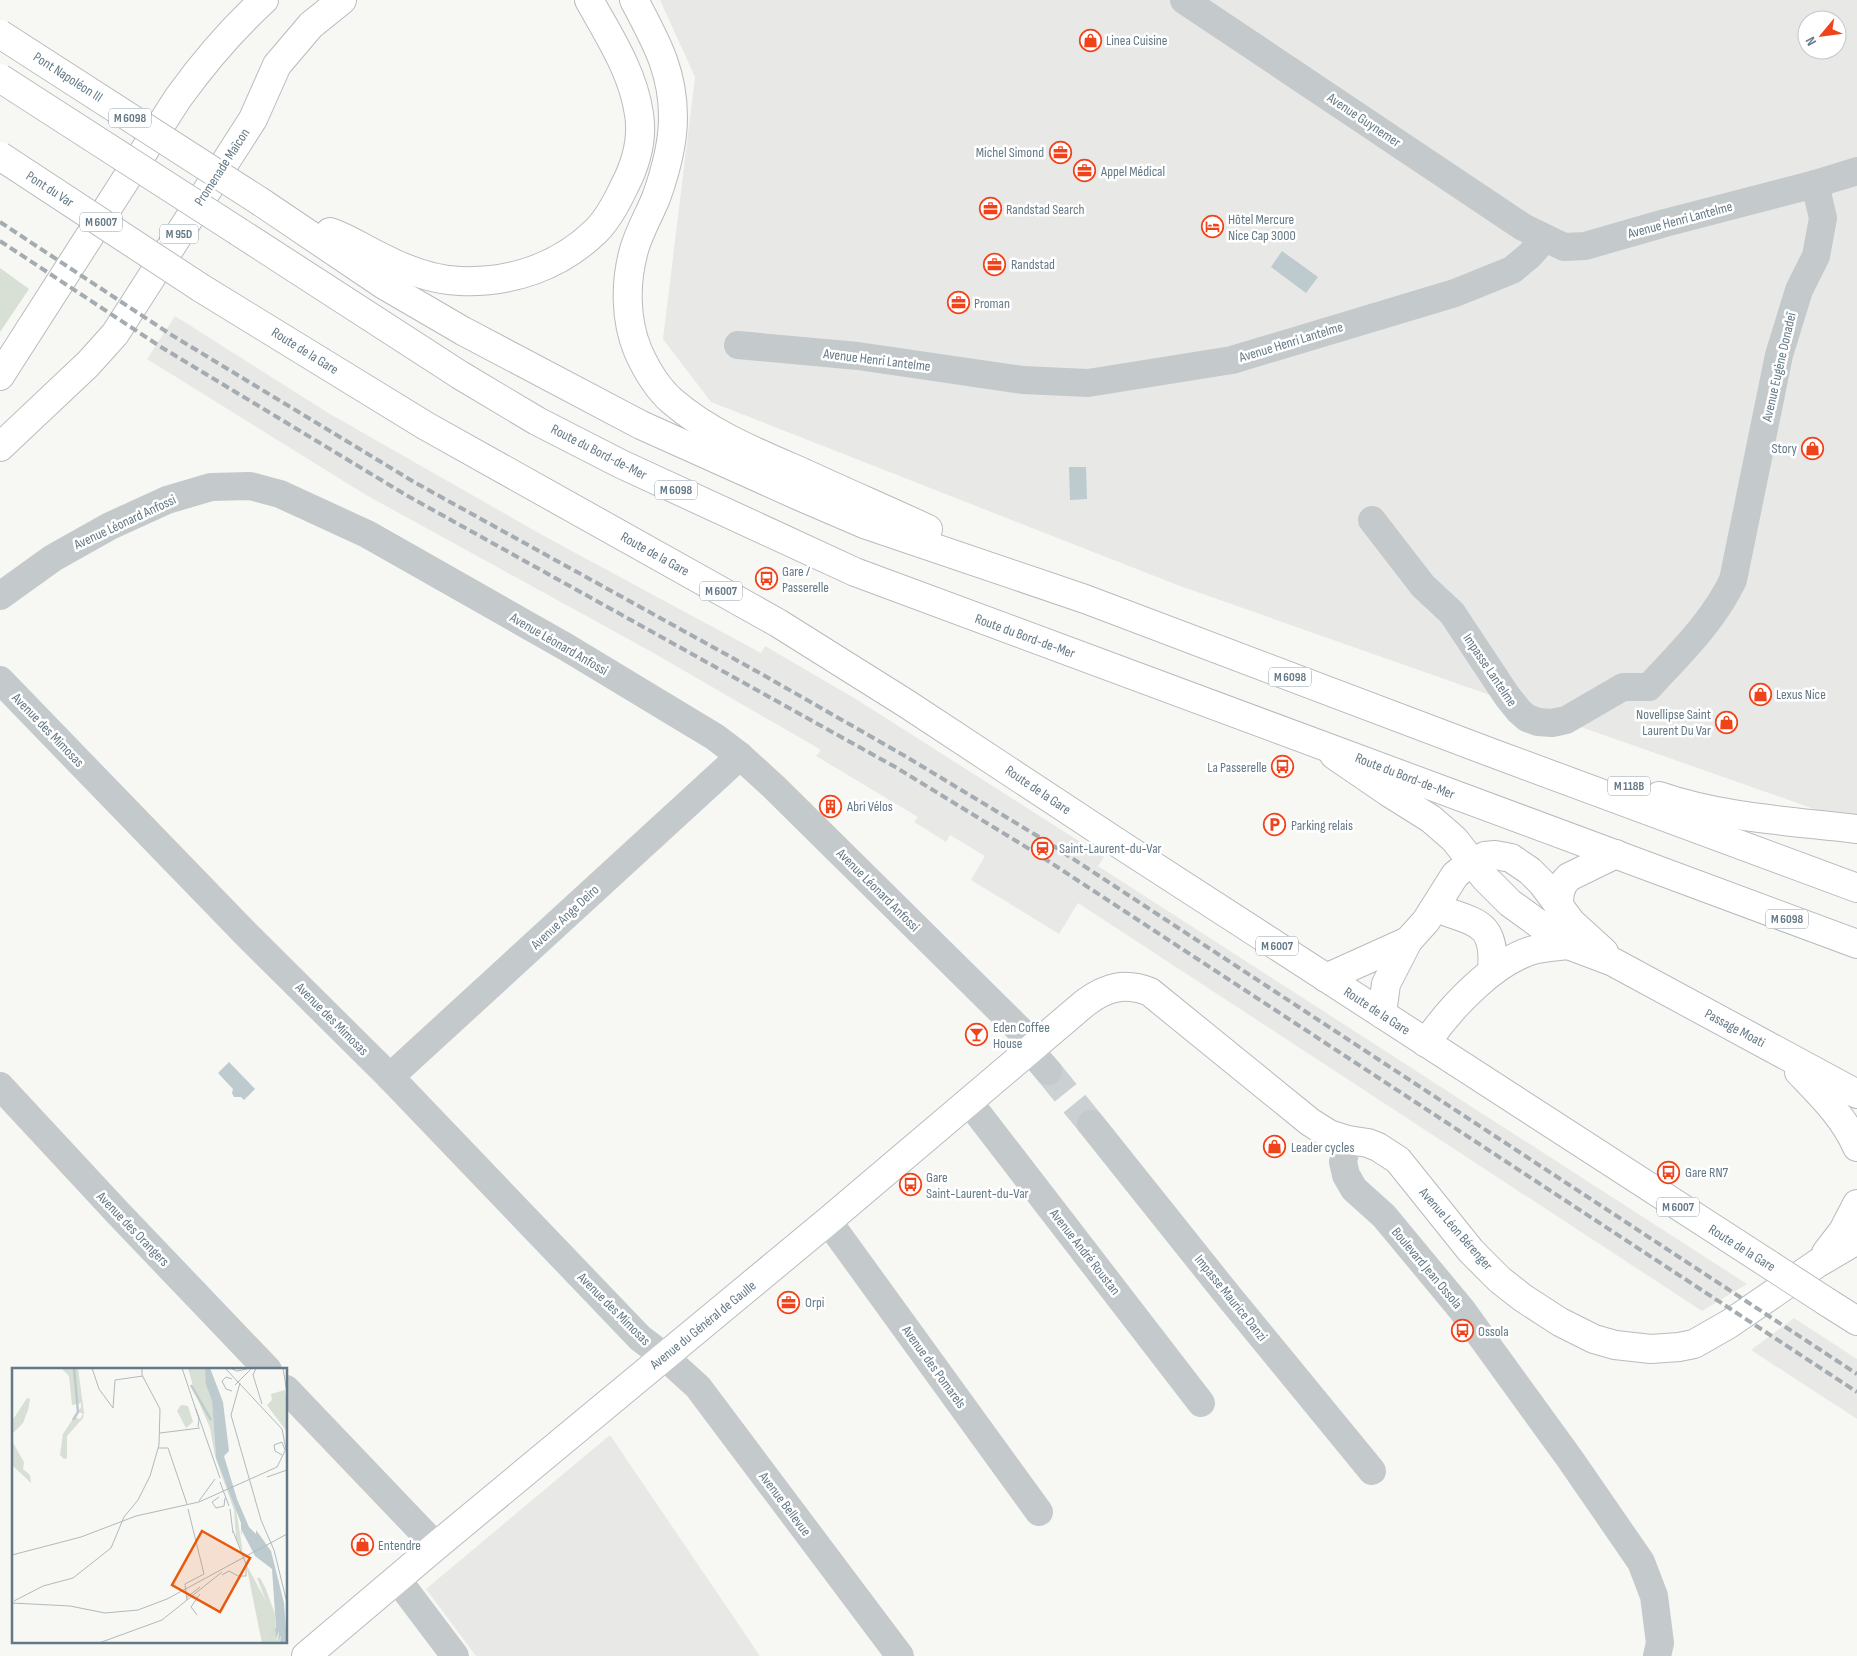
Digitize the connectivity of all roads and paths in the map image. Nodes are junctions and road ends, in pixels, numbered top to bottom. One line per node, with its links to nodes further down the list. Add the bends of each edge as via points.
1 (264, 0): 15 (main road, via 228,34 178,98)
2 (342, 0): 16 (main road, Promenade Maïcon / M 95D, via 311,25 277,65 252,119 115,334)
3 (589, 0): 11 (main road, via 623,60 633,87 640,115 639,150 615,206 596,231 568,253 538,269 513,277 459,281 423,276 341,236)
4 (634, 0): 19 (main road, via 666,66 672,96 671,141 663,176 634,250 627,292 635,343 655,382 687,413 746,448)
5 (1184, 0): 12 (street, Avenue Guynemer, via 1523,227)
6 (0, 34): 11 (main road, Pont Napoléon III / M 6098, bridge)
7 (0, 78): 22 (main road, Route du Bord-de-Mer / M 6098, bridge, via 460,375 537,421 621,464 855,572)
8 (0, 156): 13 (main road, Pont du Var / M 6007, bridge)
9 (1857, 171): 10 (street)
10 (1815, 184): 12 (street, Avenue Henri Lantelme, via 1585,246 1564,247); 21 (street, Avenue Eugène Donadeï, via 1823,218 1816,256 1799,290 1779,355 1733,580 1713,615)
11 (285, 217): 19 (main road, M 6098, via 384,285 455,327 641,425 864,524)
12 (1545, 238): 14 (street, Avenue Henri Lantelme, via 1512,270 1455,292 1232,360 1088,383 1023,380 858,356)
13 (201, 288): 36 (main road, Route de la Gare / M 6007, via 426,426 778,623 908,704)
14 (738, 345)
15 (0, 376)
16 (0, 447)
17 (1372, 520): 21 (street, Impasse Lantelme, via 1423,586 1452,613 1507,696 1527,718 1552,723 1566,720 1623,687)
18 (0, 596): 24 (street, Avenue Léonard Anfossi, via 53,558 110,526 167,500 211,487 250,486 280,494 367,534 582,657)
19 (1085, 599): 23 (main road, M 6098)
20 (0, 680): 42 (street, Avenue des Mimosas, via 239,927)
21 (1649, 687)
22 (1316, 743): 26 (main road, Route du Bord-de-Mer / M 6098); 27 (main road, Passage Moati, via 1432,819)
23 (1495, 754): 25 (main road, M 118B, via 1546,760 1723,814); 28 (main road, M 6098)
24 (740, 756): 39 (street, Avenue Léonard Anfossi, via 793,805); 42 (street, Avenue Ange Deiro)
25 (1857, 829)
26 (1616, 854): 30 (main road, via 1568,877 1559,891); 32 (main road, Route du Bord-de-Mer / M 6098)
27 (1471, 862): 29 (main road, Passage Moati, via 1455,875); 30 (main road, Passage Moati, via 1495,855 1511,858 1542,883); 33 (main road, Passage Moati, via 1510,903)
28 (1857, 888)
29 (1436, 908): 31 (main road, Passage Moati); 35 (main road, via 1483,928 1493,952)
30 (1559, 908): 34 (main road, Passage Moati)
31 (1408, 941): 36 (main road, Passage Moati); 37 (main road, Passage Moati, via 1386,984)
32 (1857, 944)
33 (1568, 945): 34 (main road, Passage Moati); 35 (main road, Passage Moati, via 1537,949 1512,958)
34 (1613, 962): 40 (main road, Passage Moati)
35 (1492, 971): 38 (main road, Passage Moati, via 1440,1022)
36 (1326, 978): 37 (main road, Route de la Gare / M 6007)
37 (1382, 1014): 38 (main road, Route de la Gare / M 6007)
38 (1426, 1043): 53 (main road, Route de la Gare / M 6007, bridge)
39 (1032, 1048): 41 (street); 45 (main road, Avenue du Général de Gaulle); 47 (main road, Avenue du Général de Gaulle, via 1099,993 1124,986 1138,987 1150,992 1310,1122 1329,1134)
40 (1778, 1052): 44 (main road, Passage Moati); 48 (main road, via 1829,1104)
41 (1048, 1071)
42 (390, 1077): 54 (street, Avenue des Mimosas, via 640,1338)
43 (0, 1086): 55 (street, Avenue des Orangers)
44 (1857, 1094)
45 (969, 1102): 50 (main road, Avenue du Général de Gaulle); 57 (street, Avenue André Roustan)
46 (1091, 1124): 58 (street, Impasse Maurice Danzi)
47 (1348, 1140): 52 (main road, Avenue Léon Bérenger, via 1368,1142 1398,1160 1471,1251 1523,1298 1560,1322 1614,1345 1651,1349 1694,1344); 65 (street, Boulevard Jean Ossola, via 1343,1162 1354,1189 1384,1216 1462,1310 1641,1562 1654,1596 1660,1643)
48 (1857, 1147)
49 (1857, 1204): 52 (main road, via 1843,1232)
50 (828, 1221): 54 (main road, Avenue du Général de Gaulle); 59 (street, Avenue des Pomarels)
51 (1857, 1240): 52 (main road, Avenue Léon Bérenger)
52 (1818, 1263)
53 (1857, 1321)
54 (665, 1357): 60 (main road, Avenue du Général de Gaulle); 64 (street, Avenue Bellevue, via 698,1387)
55 (266, 1368)
56 (288, 1390): 60 (street)
57 (1201, 1403)
58 (1372, 1471)
59 (1039, 1512)
60 (436, 1546): 61 (main road, Avenue du Général de Gaulle)
61 (397, 1579): 62 (main road, Avenue du Général de Gaulle); 63 (street)
62 (306, 1656)
63 (455, 1656)
64 (900, 1656)
65 (1657, 1656)

